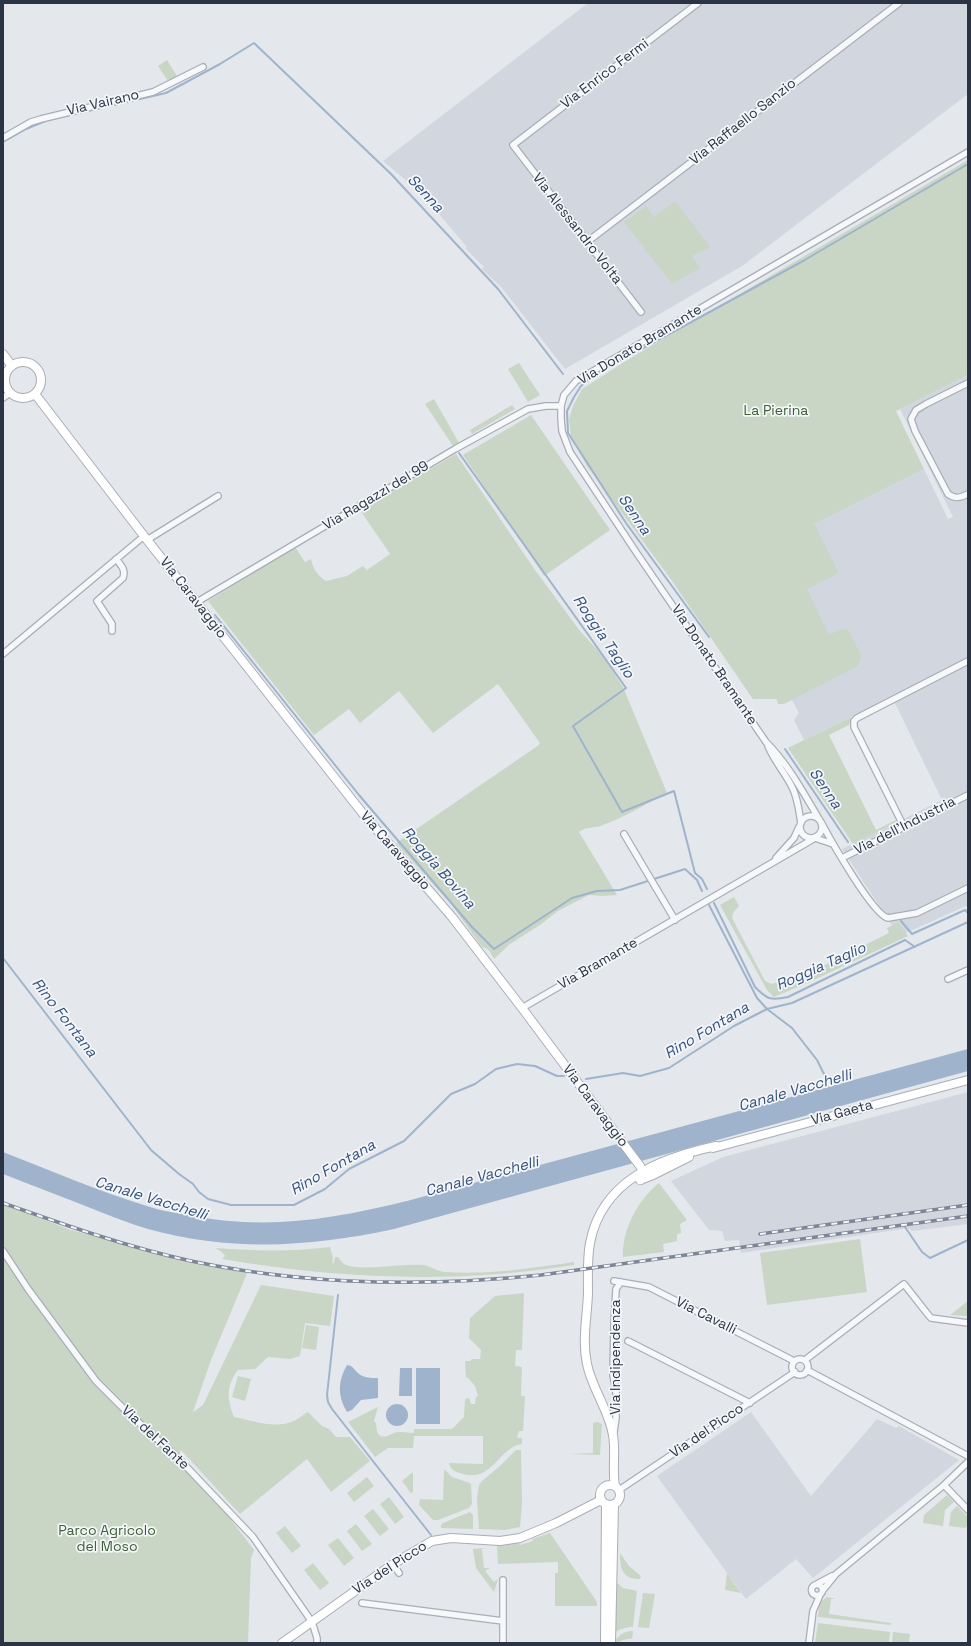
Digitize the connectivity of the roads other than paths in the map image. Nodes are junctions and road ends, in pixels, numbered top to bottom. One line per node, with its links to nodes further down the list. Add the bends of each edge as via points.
1 (698, 3): 5 (street, Via Enrico Fermi)
2 (898, 3): 7 (street, Via Raffaello Sanzio)
3 (203, 67): 4 (street, Via Vairano, via 153,92 31,122)
4 (3, 138)
5 (513, 145): 7 (street, Via Alessandro Volta)
6 (968, 152): 14 (street, Via Donato Bramante, via 576,381 564,395)
7 (587, 242): 8 (street, Via Alessandro Volta)
8 (641, 312)
9 (3, 354): 10 (street)
10 (12, 366): 12 (street, via 17,363 30,363 39,371 41,383); 13 (street, via 8,370 5,382)
11 (968, 383): 15 (street, via 916,410 911,419 948,494 957,498)
12 (35, 394): 13 (street, via 25,398); 17 (street, Via Caravaggio)
13 (6, 395)
14 (561, 406): 19 (street, Via Ragazzi del 99, via 528,410 464,444); 23 (street, Via Donato Bramante, via 562,431 570,452)
15 (968, 494)
16 (218, 496): 17 (street)
17 (145, 538): 18 (street); 19 (street, Via Caravaggio)
18 (116, 559): 20 (street, via 125,574 97,601 112,624); 21 (street)
19 (197, 602): 37 (street, Via Caravaggio, via 364,815 452,917)
20 (112, 631)
21 (3, 654)
22 (968, 661): 27 (street, via 854,721 854,727)
23 (766, 742): 25 (street, Via Donato Bramante, via 777,753); 26 (street, Via Donato Bramante, via 793,788 799,805)
24 (968, 795): 27 (street, Via dell'Industria)
25 (820, 821): 26 (street, via 809,816 802,819); 29 (street, via 821,833); 30 (street, Via Donato Bramante)
26 (800, 824): 29 (street, via 804,836); 32 (street, Via Bramante, via 794,838)
27 (904, 827): 31 (street, Via dell'Industria)
28 (624, 834): 34 (street)
29 (815, 838): 30 (street); 32 (street, Via Bramante)
30 (833, 844): 31 (street, Via Donato Bramante)
31 (842, 858): 33 (street, Via Donato Bramante, via 883,917 917,913)
32 (770, 864): 34 (street, Via Bramante)
33 (968, 888)
34 (675, 920): 37 (street, Via Bramante)
35 (968, 970): 36 (street)
36 (948, 978)
37 (522, 1008): 40 (street, Via Caravaggio)
38 (968, 1080): 39 (street, Via Gaeta)
39 (716, 1146): 40 (street, Via Gaeta); 40 (street, Via Gaeta, via 684,1155)
40 (643, 1172): 51 (street, Via Indipendenza, via 619,1188 605,1204 597,1219 589,1252 584,1341 589,1372)
41 (3, 1251): 70 (street, Via del Fante, via 96,1381 179,1459 252,1536)
42 (614, 1281): 43 (street, Via Cavalli)
43 (621, 1282): 47 (street, Via Cavalli, via 649,1287); 52 (street, Via Indipendenza, via 616,1289 614,1325 613,1369 616,1411)
44 (968, 1323): 46 (street, via 932,1318 904,1284)
45 (628, 1341): 50 (street)
46 (804, 1360): 47 (street); 48 (street)
47 (794, 1361): 49 (street, via 792,1366)
48 (807, 1370): 49 (street, via 801,1374); 53 (street)
49 (795, 1372): 50 (street, Via del Picco)
50 (750, 1403): 57 (street, Via del Picco)
51 (610, 1423): 52 (street, Via Indipendenza); 56 (street, Via Indipendenza, via 608,1476)
52 (613, 1434): 57 (street, Via Indipendenza, via 614,1476)
53 (968, 1456)
54 (968, 1462): 55 (street)
55 (944, 1485): 59 (street); 62 (street)
56 (604, 1486): 57 (street, via 611,1485); 58 (street, via 599,1494)
57 (617, 1488): 58 (street, via 620,1496)
58 (607, 1503): 60 (street, Via del Picco, via 526,1536 500,1541 441,1539 423,1545); 74 (street); 75 (street)
59 (968, 1510)
60 (393, 1564): 61 (street); 70 (street, Via del Picco)
61 (399, 1573)
62 (836, 1574): 64 (street); 66 (street)
63 (503, 1580): 69 (street)
64 (817, 1584): 65 (street, via 812,1586); 66 (street, via 822,1587)
65 (811, 1592): 66 (street, via 814,1595); 68 (street)
66 (821, 1592): 68 (street)
67 (362, 1603): 69 (street)
68 (814, 1611): 76 (street)
69 (503, 1621): 73 (street)
70 (312, 1622): 71 (street, Via del Picco); 72 (street)
71 (282, 1643)
72 (317, 1643)
73 (503, 1643)
74 (605, 1643)
75 (611, 1643)
76 (809, 1643)

